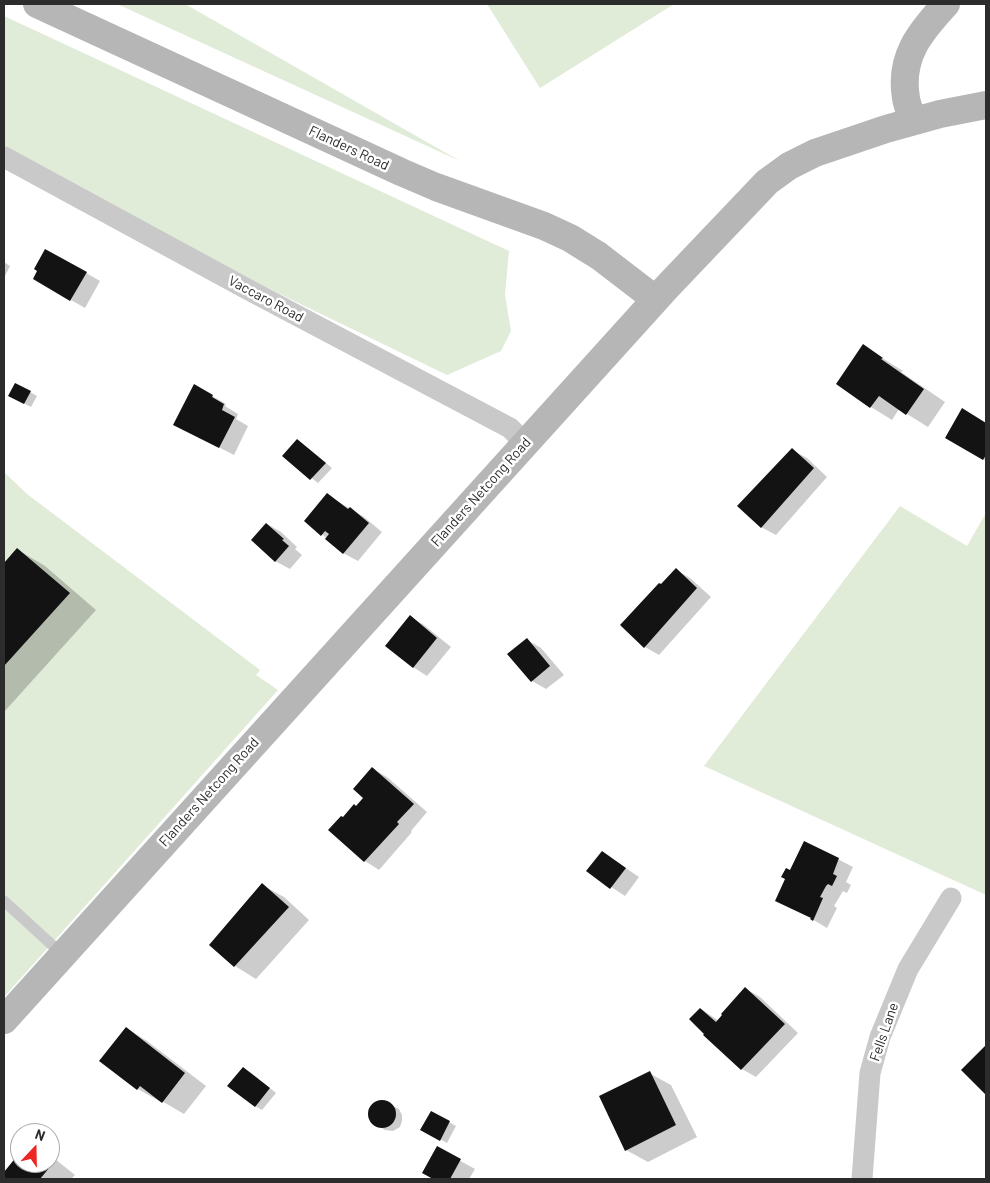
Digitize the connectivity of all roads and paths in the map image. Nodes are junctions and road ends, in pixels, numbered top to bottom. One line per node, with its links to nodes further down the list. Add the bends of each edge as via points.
1 (37, 4): 6 (main road, Flanders Road, via 436,188 556,231 599,256)
2 (946, 4): 4 (main road, via 920,34 907,61 906,98)
3 (986, 105): 4 (main road, Flanders Netcong Road)
4 (913, 121): 6 (main road, Flanders Netcong Road, via 815,153 778,173)
5 (4, 158): 7 (street, Vaccaro Road, via 510,428)
6 (655, 299): 7 (main road, Flanders Netcong Road)
7 (525, 443): 10 (main road, Flanders Netcong Road)
8 (951, 898): 12 (street, Fells Lane, via 908,969 880,1037 870,1073)
9 (4, 901): 10 (lane)
10 (63, 955): 11 (main road, Flanders Netcong Road)
11 (4, 1020)
12 (862, 1179)

